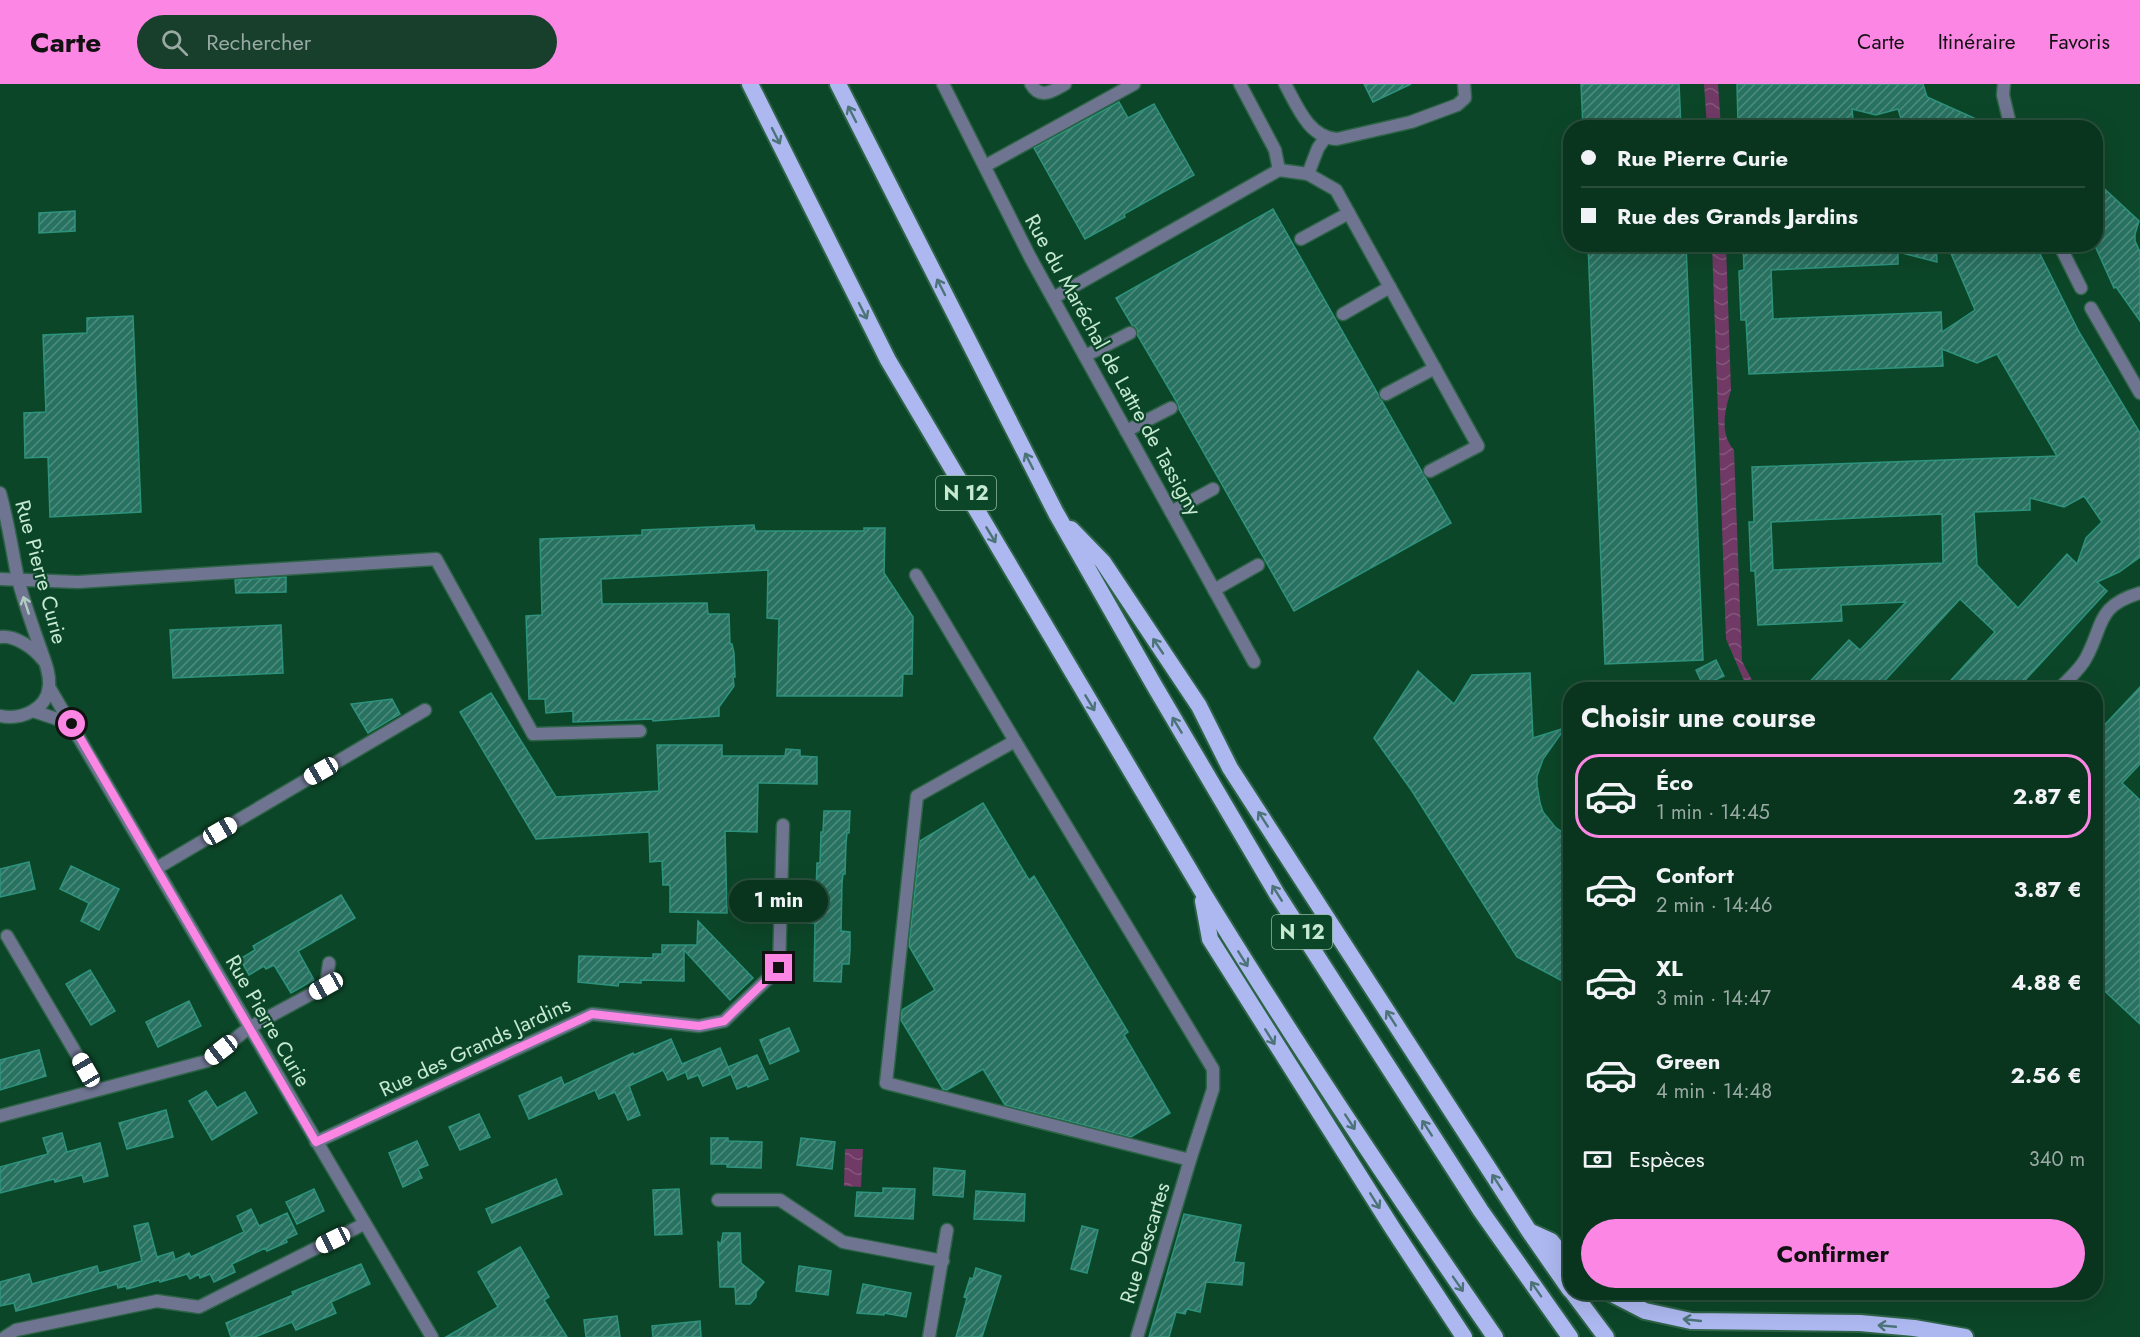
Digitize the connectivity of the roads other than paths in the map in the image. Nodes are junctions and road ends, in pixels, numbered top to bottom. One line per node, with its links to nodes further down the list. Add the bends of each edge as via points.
1 (750, 84): 55 (highway, N 12, one-way to 55, via 888,360)
2 (838, 84): 35 (highway, N 12, one-way to 2)
3 (943, 84): 13 (street, Rue du Maréchal de Lattre de Tassigny)
4 (1030, 84): 5 (street, via 1041,93 1050,93)
5 (1065, 84)
6 (1134, 84): 13 (street)
7 (1240, 84): 14 (street, via 1275,150)
8 (1285, 84): 12 (street, via 1303,116)
9 (1464, 84): 12 (street, via 1465,98 1457,105 1411,122 1337,139)
10 (2004, 84): 11 (street)
11 (2010, 120)
12 (1325, 138): 15 (street)
13 (985, 166): 21 (street, Rue du Maréchal de Lattre de Tassigny)
14 (1278, 170): 15 (street); 21 (street)
15 (1308, 174): 16 (street, via 1336,190)
16 (1349, 213): 17 (street); 19 (street)
17 (1301, 239)
18 (2063, 252): 20 (street)
19 (1390, 287): 23 (street); 26 (street)
20 (2081, 288)
21 (1053, 298): 25 (street, Rue du Maréchal de Lattre de Tassigny)
22 (2091, 308): 27 (street)
23 (1343, 314)
24 (1130, 333): 25 (street)
25 (1085, 356): 30 (street, Rue du Maréchal de Lattre de Tassigny)
26 (1435, 368): 28 (street); 31 (street, via 1478,446)
27 (2140, 393)
28 (1386, 394)
29 (1171, 408): 30 (street)
30 (1126, 430): 34 (street, Rue du Maréchal de Lattre de Tassigny)
31 (1430, 471)
32 (1214, 489): 34 (street)
33 (0, 493): 39 (street, Rue Pierre Curie)
34 (1171, 512): 40 (street, Rue du Maréchal de Lattre de Tassigny)
35 (1056, 513): 66 (highway, one-way to 35, via 1230,768 1199,706 1103,562); 78 (highway, N 12, one-way to 35, via 1481,1211 1277,894)
36 (1258, 565): 40 (street)
37 (916, 575): 52 (street, Rue Descartes)
38 (0, 579): 39 (street)
39 (18, 580): 43 (street, Rue Pierre Curie, one-way to 39); 51 (street, via 78,582 436,559 533,734)
40 (1214, 590): 44 (street, Rue du Maréchal de Lattre de Tassigny)
41 (2140, 593): 45 (street, via 2114,604 2099,624 2085,661)
42 (0, 637): 43 (street, Rue Pierre Curie, via 26,645)
43 (44, 661): 46 (street, Rue Pierre Curie)
44 (1254, 662)
45 (2065, 682)
46 (49, 687): 48 (street); 50 (street, Rue Pierre Curie)
47 (425, 710): 54 (street)
48 (33, 711): 49 (street, via 23,716); 50 (street)
49 (0, 716)
50 (72, 724): 54 (street, Rue Pierre Curie)
51 (640, 731)
52 (1015, 741): 62 (street, Rue Descartes, via 1213,1069 1213,1089); 62 (street, via 917,796 886,1083)
53 (783, 825): 61 (street, Rue des Grands Jardins, via 779,968 724,1021 699,1026 592,1014)
54 (157, 868): 58 (street, Rue Pierre Curie)
55 (1202, 891): 76 (highway, one-way to 76, via 1210,939); 77 (highway, N 12, one-way to 77, via 1410,1215)
56 (8, 936): 59 (street)
57 (329, 963): 58 (street, via 326,986)
58 (250, 1028): 59 (street, via 207,1061); 61 (street, Rue Pierre Curie)
59 (97, 1089): 60 (street)
60 (0, 1116)
61 (316, 1142): 64 (street, Rue Pierre Curie)
62 (1190, 1160): 75 (street, Rue Descartes)
63 (718, 1200): 68 (street, via 780,1200 843,1242)
64 (364, 1224): 72 (street, via 200,1307 157,1301 16,1330); 73 (street, Rue Pierre Curie)
65 (947, 1230): 68 (street)
66 (1529, 1231): 67 (highway, via 1551,1241); 69 (highway)
67 (1563, 1256)
68 (943, 1261): 74 (street)
69 (1563, 1278)
70 (1579, 1300): 79 (highway)
71 (1624, 1300): 80 (highway, one-way to 71, via 1860,1323 1691,1322 1645,1311)
72 (4, 1337)
73 (432, 1337)
74 (928, 1337)
75 (1137, 1337)
76 (1464, 1337)
77 (1495, 1337)
78 (1570, 1337)
79 (1606, 1337)
80 (1965, 1337)

